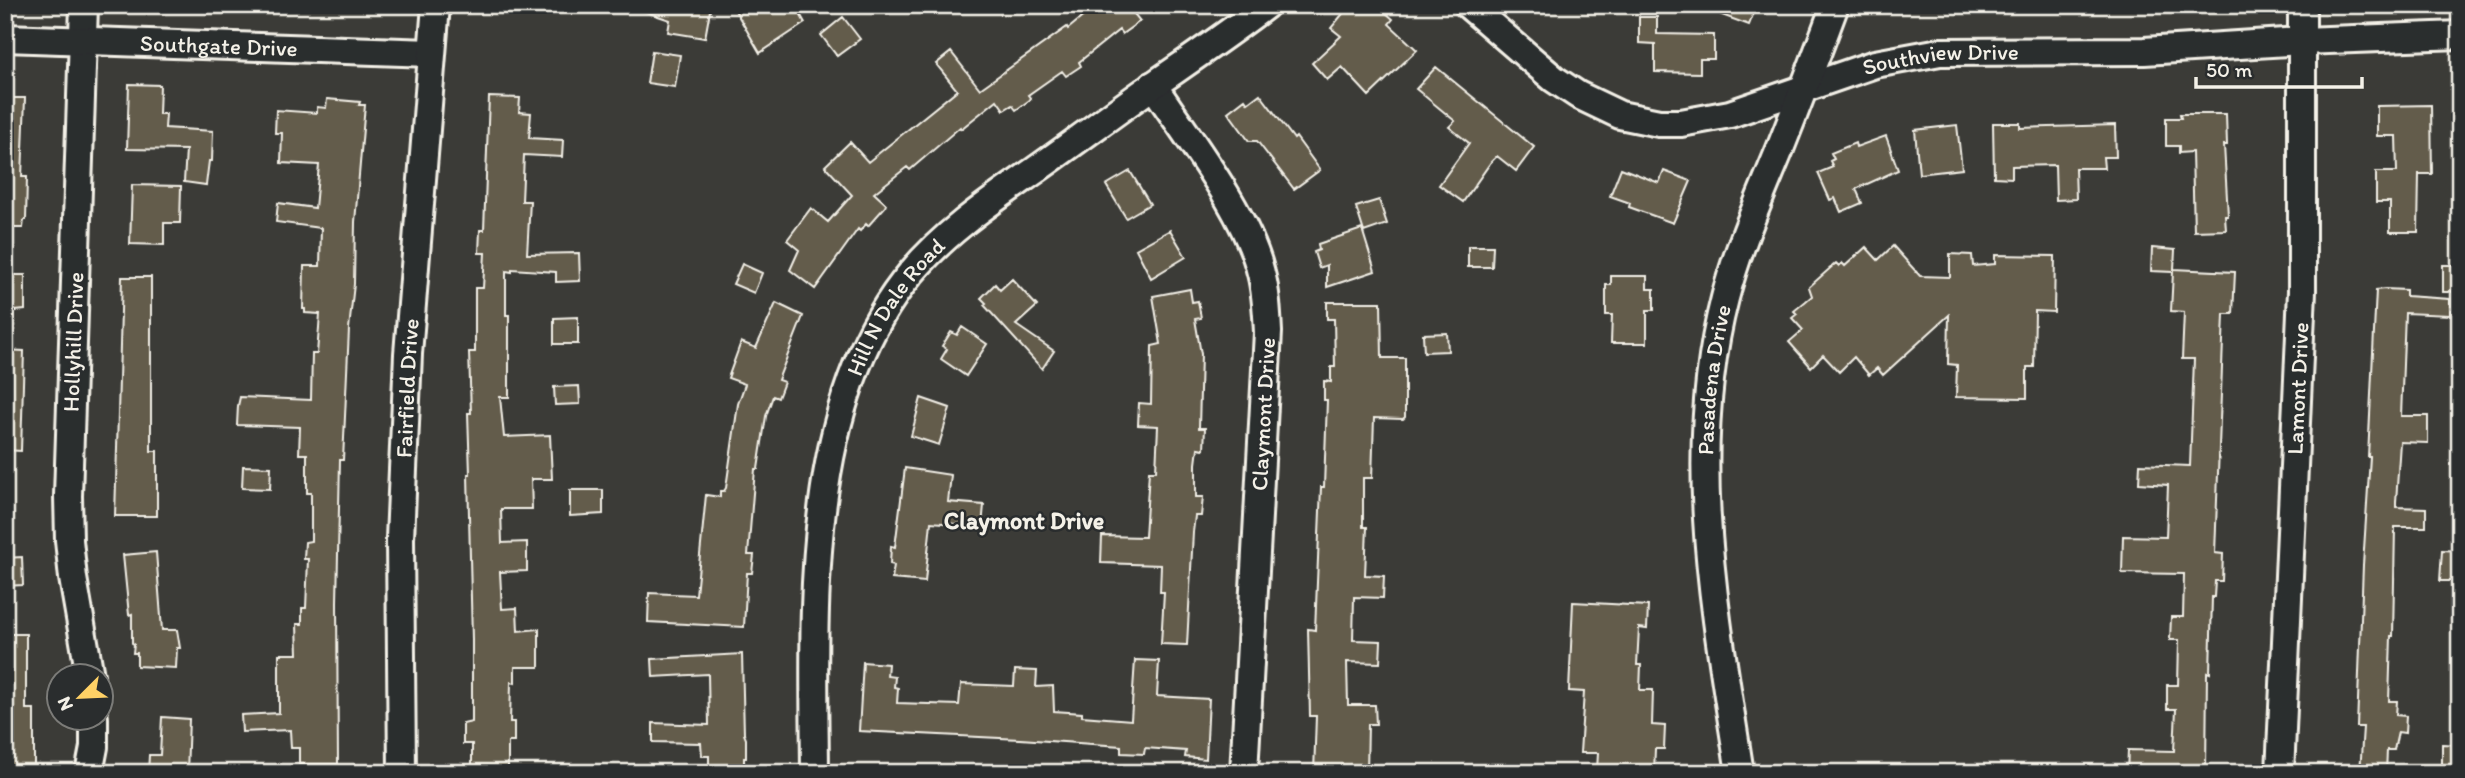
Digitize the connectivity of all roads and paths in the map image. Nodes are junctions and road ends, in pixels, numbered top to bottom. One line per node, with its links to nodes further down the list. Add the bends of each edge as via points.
1 (84, 5): 9 (street, Hollyhill Drive)
2 (436, 5): 11 (street, Fairfield Drive)
3 (1266, 5): 12 (street, Hill N Dale Road)
4 (1468, 5): 13 (street, Southview Drive, via 1555,79 1620,115 1659,123 1705,120)
5 (1835, 5): 13 (street, Pasadena Drive)
6 (2302, 5): 10 (street, Lamont Drive)
7 (2460, 35): 10 (street, Southview Drive)
8 (5, 38): 9 (street, Southgate Drive)
9 (83, 41): 11 (street, Southgate Drive); 14 (street, Hollyhill Drive, via 68,496 72,565)
10 (2302, 41): 13 (street, Southview Drive, via 2168,51 1940,52 1875,64); 21 (street, Lamont Drive, via 2301,291)
11 (431, 52): 17 (street, Fairfield Drive, via 408,354 400,539)
12 (1153, 85): 18 (street, Hill N Dale Road, via 933,249 892,299 854,368 829,464 822,515 814,627); 19 (street, Claymont Drive, via 1237,216 1261,271 1266,301)
13 (1805, 86): 20 (street, Pasadena Drive, via 1725,298 1711,379 1704,489 1707,535)
14 (88, 662)
15 (94, 732): 16 (street)
16 (89, 773)
17 (402, 773)
18 (815, 773)
19 (1244, 773)
20 (1740, 773)
21 (2280, 773)

